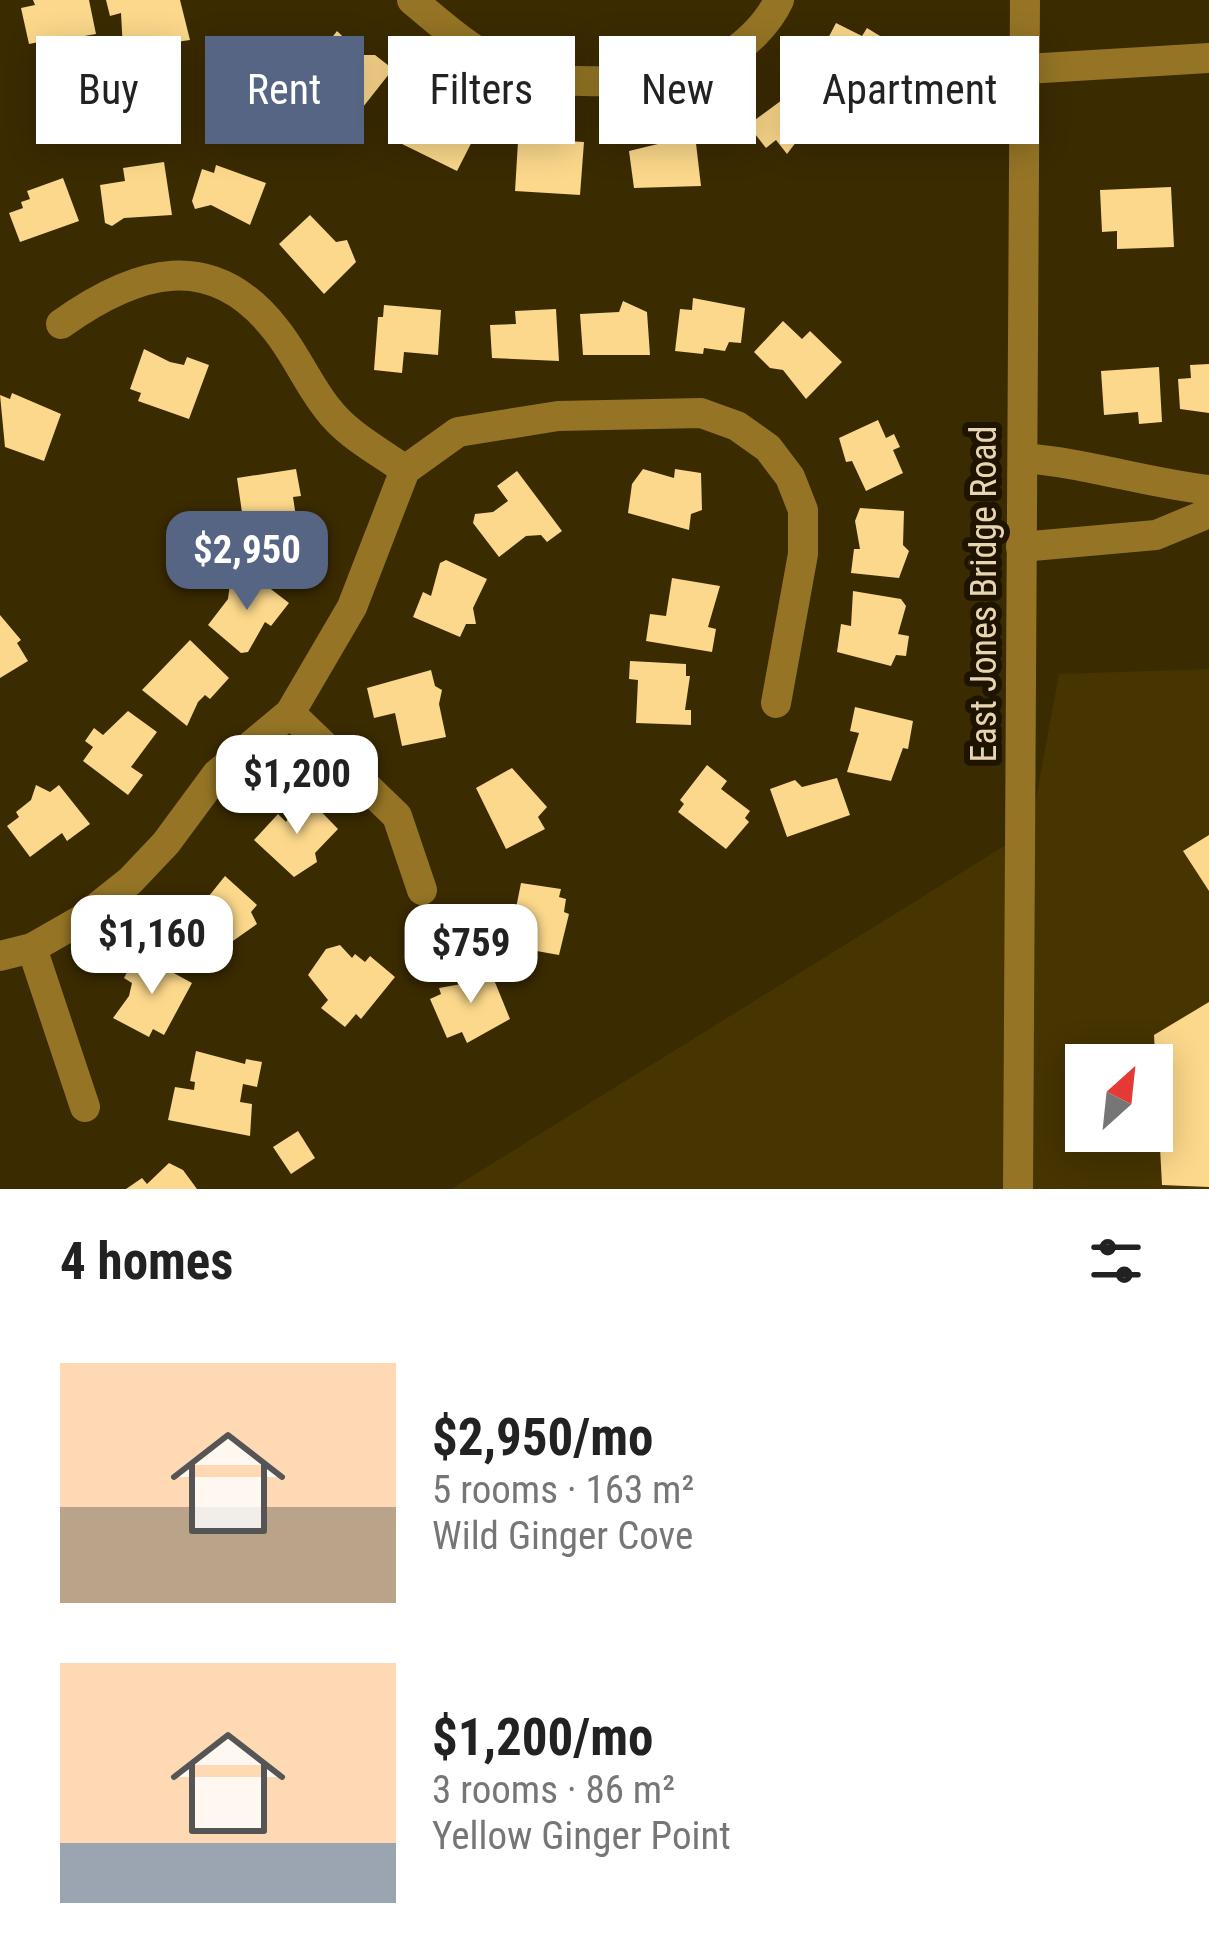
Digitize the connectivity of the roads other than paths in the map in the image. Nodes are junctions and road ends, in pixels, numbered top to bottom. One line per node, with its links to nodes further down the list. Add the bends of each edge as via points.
1 (412, 0): 2 (street, via 512,71 560,81 718,62 745,43)
2 (778, 0)
3 (1025, 0): 4 (street, East Jones Bridge Road)
4 (1026, 36)
5 (1209, 58): 6 (street)
6 (1039, 68)
7 (1026, 144): 9 (street, East Jones Bridge Road)
8 (61, 324): 10 (street, via 136,279 212,281 278,331 348,432)
9 (1024, 458): 11 (street); 13 (street, East Jones Bridge Road)
10 (405, 470): 14 (street, via 458,432 495,422 701,413 737,426 768,448 802,509 803,554); 15 (street, via 352,607)
11 (1209, 490)
12 (1209, 513): 13 (street, via 1156,535)
13 (1021, 547): 20 (street, East Jones Bridge Road)
14 (776, 703)
15 (290, 712): 16 (street, via 397,816); 17 (street, via 217,773 130,881)
16 (422, 890)
17 (32, 948): 18 (street); 19 (street)
18 (0, 956)
19 (85, 1106)
20 (1018, 1189)

